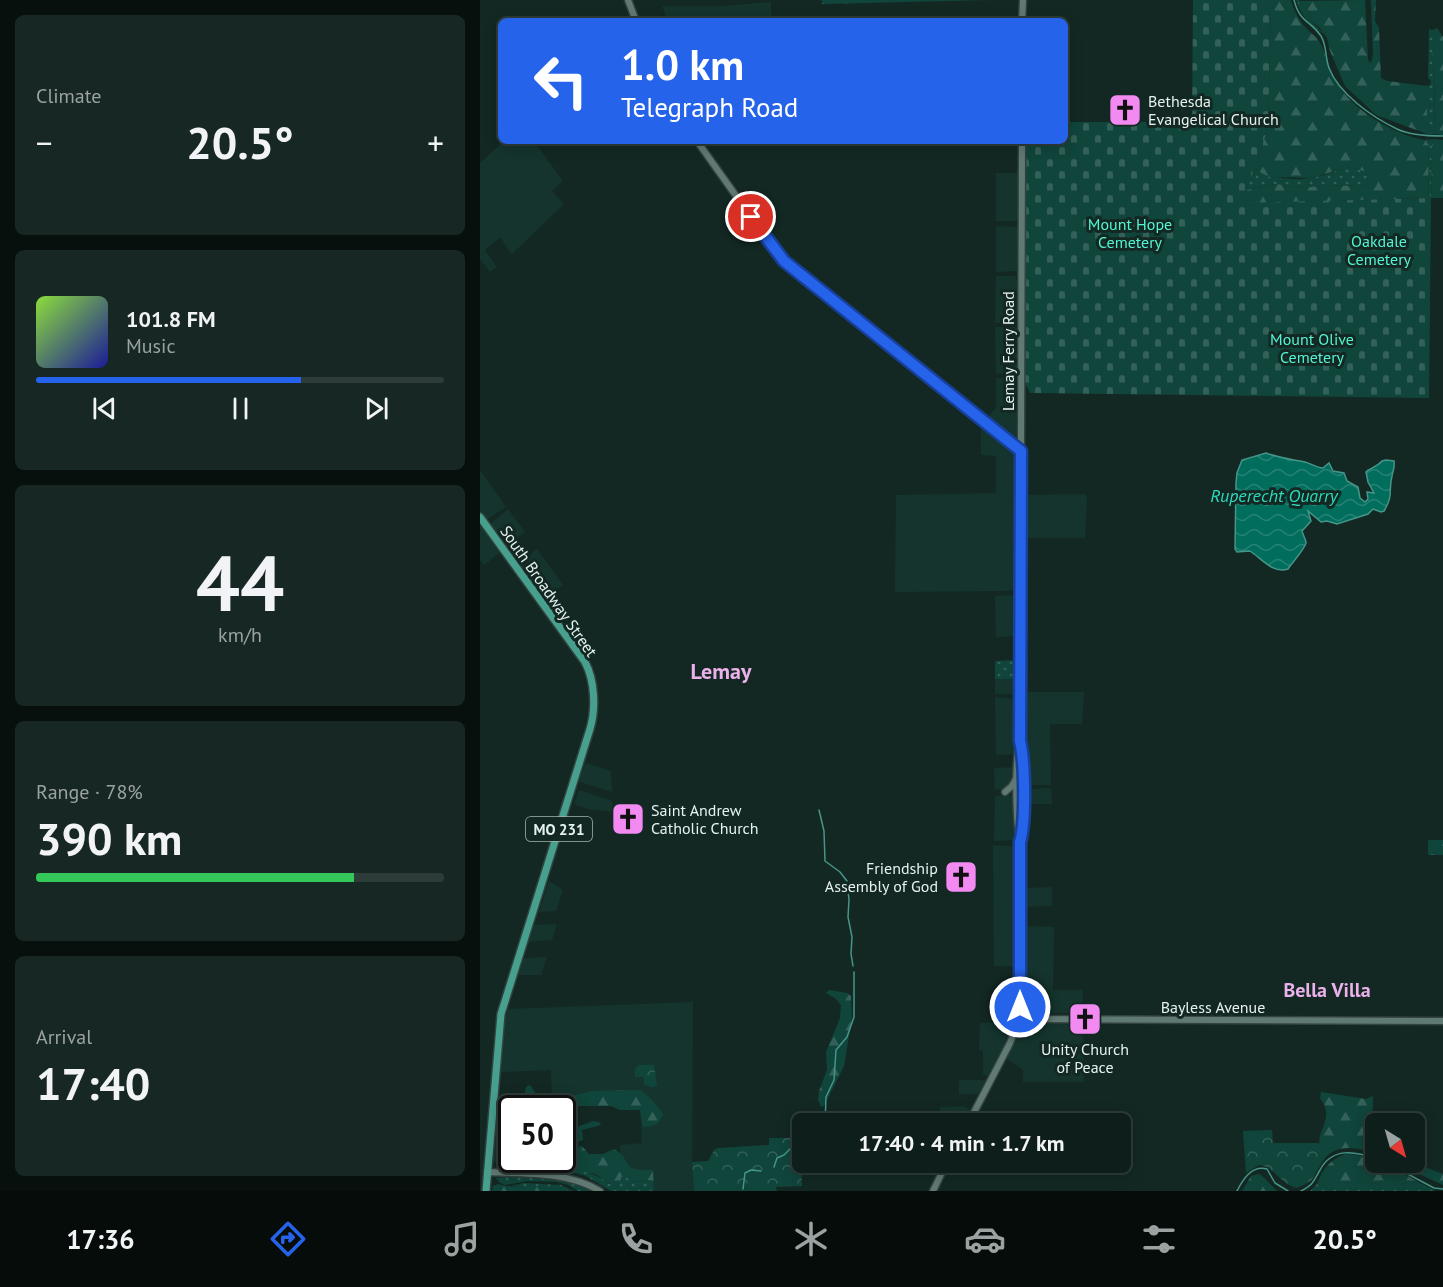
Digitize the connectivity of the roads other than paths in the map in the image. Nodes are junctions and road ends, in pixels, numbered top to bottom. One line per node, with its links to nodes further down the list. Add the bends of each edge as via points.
1 (627, 0): 3 (main road)
2 (1023, 0): 4 (main road)
3 (635, 18)
4 (1022, 18)
5 (699, 144): 7 (main road, via 781,259)
6 (1022, 144): 7 (main road, Lemay Ferry Road)
7 (1021, 451): 9 (main road, Lemay Ferry Road)
8 (480, 517): 18 (main road, South Broadway Street / MO 231, via 585,662 594,712 502,1011)
9 (1020, 741): 10 (main road, Lemay Ferry Road); 12 (main road, Lemay Ferry Road)
10 (1017, 777): 11 (main road); 12 (main road, Lemay Ferry Road)
11 (1005, 792)
12 (1020, 842): 13 (main road, Lemay Ferry Road)
13 (1020, 1007): 14 (main road, Lemay Ferry Road); 15 (main road)
14 (1019, 1019): 15 (main road, Bayless Avenue); 17 (main road, Lemay Ferry Road)
15 (1036, 1019): 16 (main road, Bayless Avenue)
16 (1443, 1021)
17 (974, 1113)
18 (487, 1172): 20 (main road, South Broadway Street); 21 (main road, via 565,1177)
19 (942, 1173): 22 (main road)
20 (486, 1189)
21 (600, 1191)
22 (933, 1191)

